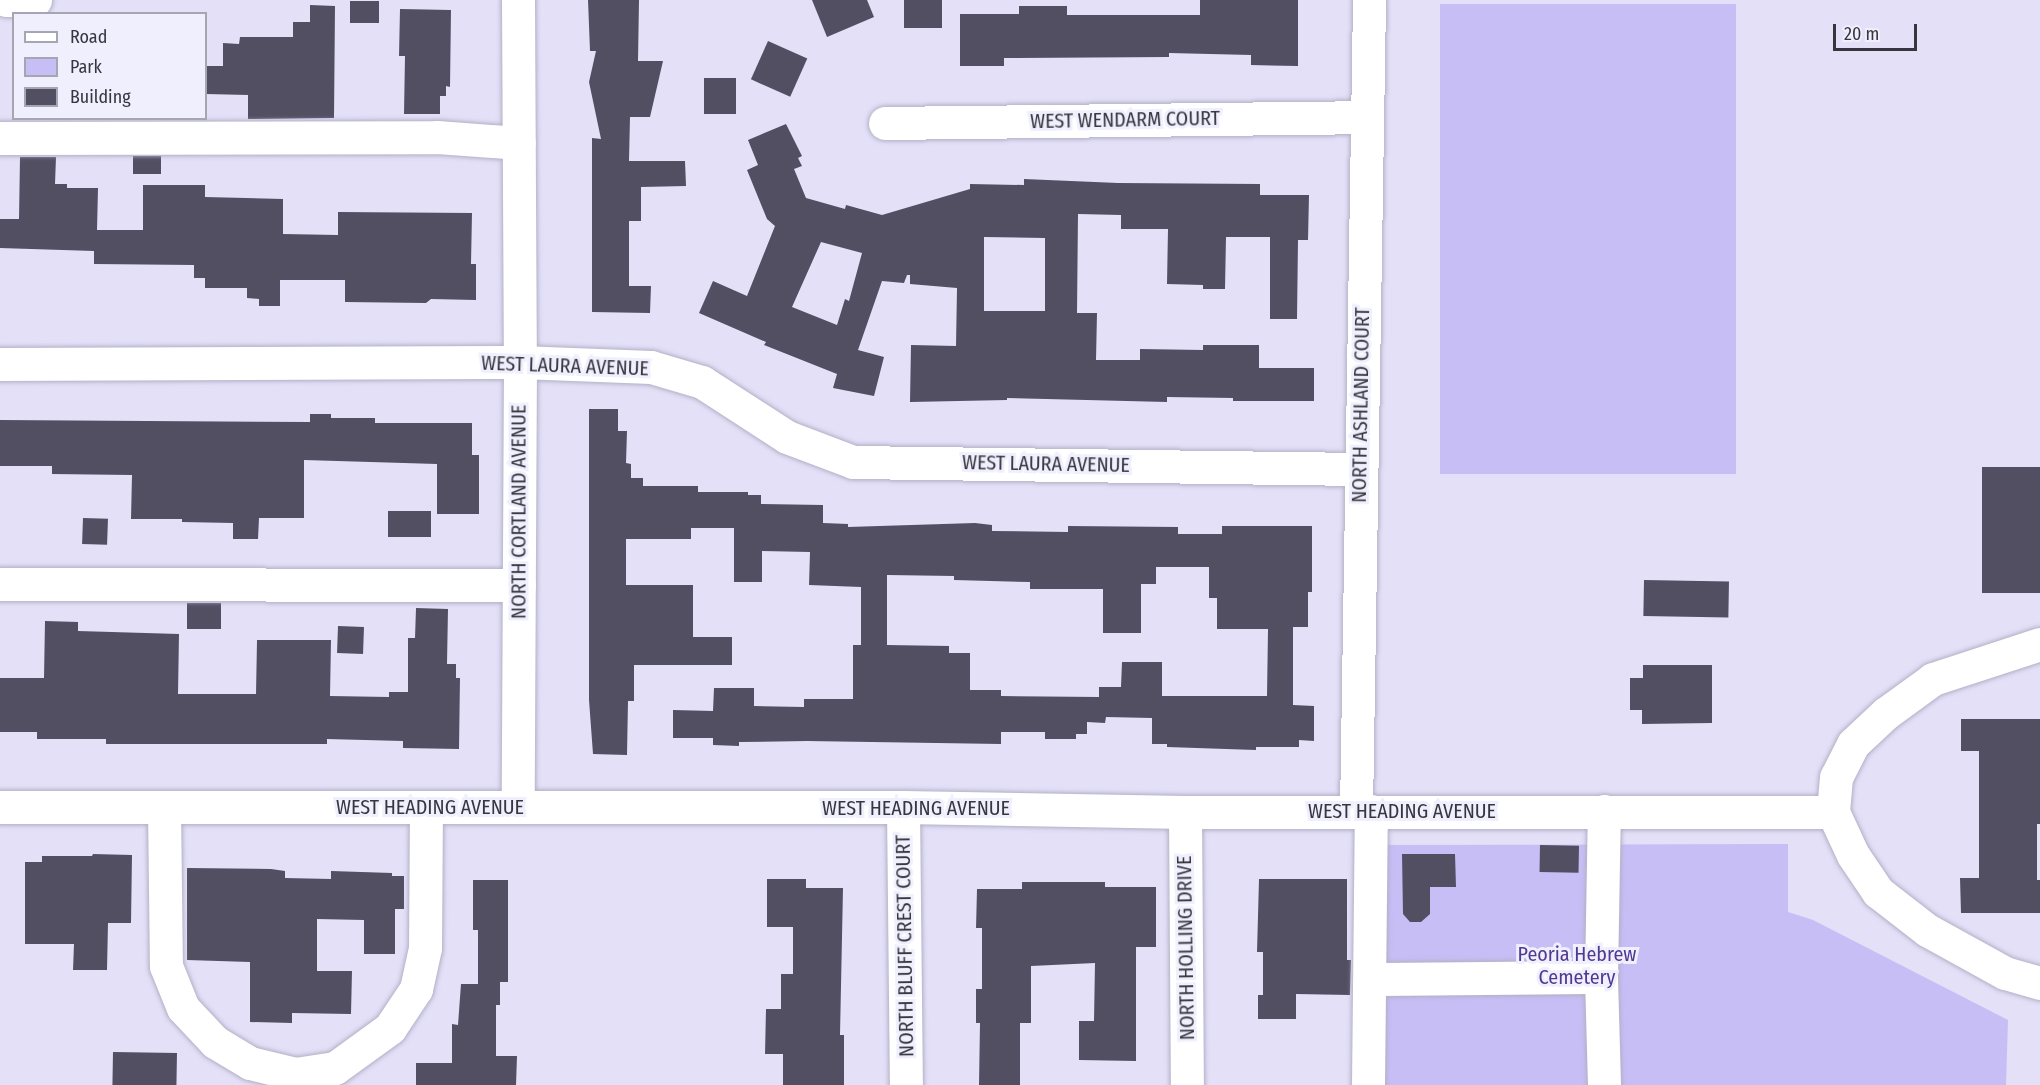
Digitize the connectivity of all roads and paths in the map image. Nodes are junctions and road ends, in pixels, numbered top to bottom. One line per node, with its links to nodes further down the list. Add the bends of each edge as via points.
1 (6, 0): 2 (street)
2 (35, 0)
3 (518, 0): 8 (street, NORTH CORTLAND AVENUE)
4 (1369, 0): 5 (street, NORTH ASHLAND COURT)
5 (1365, 117): 6 (street, WEST WENDARM COURT); 11 (street, NORTH ASHLAND COURT)
6 (885, 123)
7 (0, 138): 8 (street, via 437,137)
8 (519, 143): 9 (street, NORTH CORTLAND AVENUE)
9 (520, 362): 10 (street, WEST LAURA AVENUE); 11 (street, WEST LAURA AVENUE, via 651,367 702,382 788,436 853,462); 13 (street, NORTH CORTLAND AVENUE)
10 (0, 364)
11 (1360, 469): 20 (street, NORTH ASHLAND COURT)
12 (0, 584): 13 (street)
13 (519, 585): 18 (street, NORTH CORTLAND AVENUE)
14 (2040, 644): 23 (street, via 1933,679 1886,713 1853,744 1836,777)
15 (0, 807): 16 (street, WEST HEADING AVENUE)
16 (164, 807): 17 (street, WEST HEADING AVENUE); 27 (street, via 166,966 183,1008)
17 (426, 807): 18 (street, WEST HEADING AVENUE); 28 (street, via 425,948 416,989 390,1028)
18 (518, 807): 19 (street, WEST HEADING AVENUE)
19 (903, 807): 22 (street, WEST HEADING AVENUE); 29 (street, NORTH BLUFF CREST COURT)
20 (1364, 811): 21 (street, WEST HEADING AVENUE); 22 (street, WEST HEADING AVENUE); 25 (street, NORTH ASHLAND COURT)
21 (1604, 811): 23 (street, WEST HEADING AVENUE); 24 (street)
22 (1185, 812): 30 (street, NORTH HOLLING DRIVE)
23 (1833, 812): 26 (street, via 1853,855 1878,892 1927,930 2005,973)
24 (1601, 977): 25 (street); 32 (street)
25 (1371, 979): 31 (street, NORTH ASHLAND COURT)
26 (2040, 983)
27 (250, 1074): 28 (street)
28 (335, 1077)
29 (906, 1085)
30 (1187, 1085)
31 (1368, 1085)
32 (1604, 1085)

